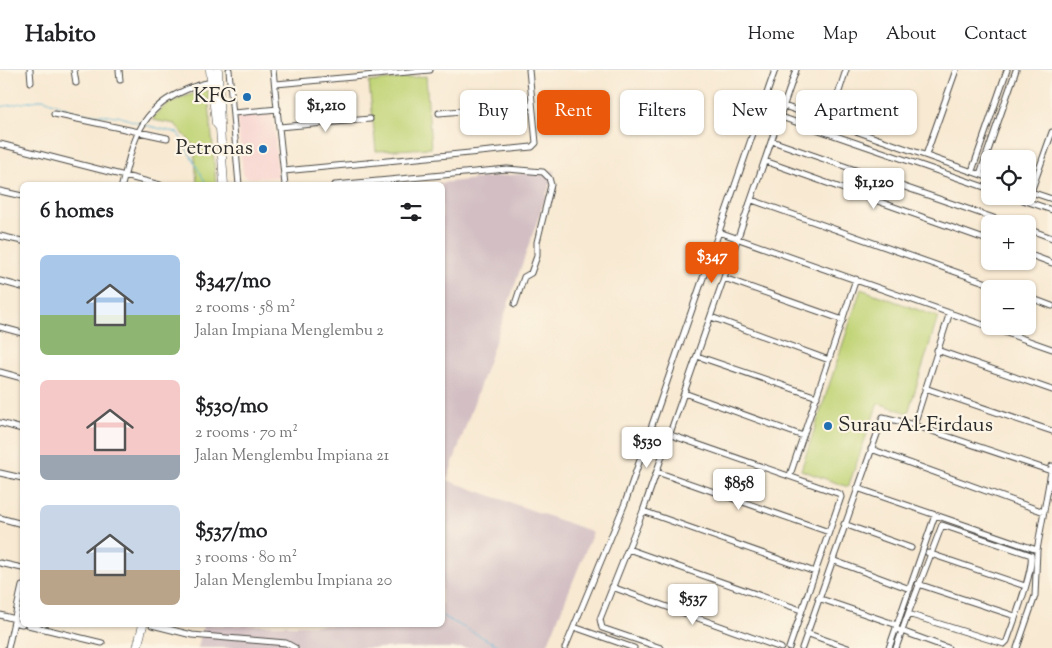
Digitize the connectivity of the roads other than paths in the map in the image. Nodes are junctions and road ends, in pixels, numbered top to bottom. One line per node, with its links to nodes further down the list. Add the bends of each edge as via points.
1 (30, 70): 17 (street)
2 (74, 70): 19 (street)
3 (119, 70): 16 (street)
4 (210, 70): 18 (main road)
5 (216, 70): 18 (main road); 30 (main road)
6 (229, 70): 25 (street)
7 (273, 70): 20 (street)
8 (430, 70): 20 (street)
9 (529, 70): 23 (street)
10 (775, 70): 61 (street)
11 (796, 70): 22 (street)
12 (846, 70): 21 (street)
13 (956, 70): 39 (street)
14 (1006, 70): 42 (street)
15 (1016, 70): 44 (street)
16 (120, 80)
17 (31, 82)
18 (212, 82): 30 (main road, via 216,123); 33 (street, via 168,98 145,118)
19 (76, 83)
20 (276, 84): 24 (street)
21 (839, 90)
22 (786, 100)
23 (532, 105): 26 (street); 41 (street, via 536,143 532,147)
24 (278, 109): 25 (street); 31 (street)
25 (233, 113): 49 (street)
26 (439, 113)
27 (54, 114): 33 (street)
28 (370, 119): 31 (street)
29 (786, 119): 52 (street)
30 (221, 125): 48 (main road)
31 (280, 128): 41 (street)
32 (1052, 132): 43 (street)
33 (137, 133): 36 (street); 45 (street)
34 (774, 135): 37 (street)
35 (867, 135): 39 (street)
36 (168, 138)
37 (772, 141): 40 (street); 60 (street)
38 (0, 144): 45 (street)
39 (926, 155): 42 (street)
40 (765, 161): 57 (street); 64 (street)
41 (284, 171): 50 (street)
42 (972, 171): 44 (street)
43 (1036, 173)
44 (980, 174)
45 (124, 176): 46 (street); 47 (street)
46 (123, 182)
47 (148, 182)
48 (224, 182)
49 (238, 182)
50 (285, 182)
51 (366, 182): 76 (street, via 502,169 542,172 551,185 537,242 537,256 531,273 524,277)
52 (981, 186)
53 (0, 190): 55 (street)
54 (1036, 193): 56 (street)
55 (20, 195)
56 (1052, 199)
57 (752, 200): 66 (street); 73 (street)
58 (1036, 205): 59 (street)
59 (1052, 210)
60 (985, 215)
61 (719, 232): 66 (street); 96 (street)
62 (1036, 233): 65 (street)
63 (0, 236): 67 (street)
64 (981, 238)
65 (1052, 238)
66 (738, 239): 70 (street); 71 (street)
67 (20, 241)
68 (1036, 257): 69 (street)
69 (1052, 263)
70 (724, 278): 79 (street); 80 (street)
71 (856, 280): 78 (street); 80 (street)
72 (0, 281): 74 (street)
73 (981, 281)
74 (20, 286)
75 (1036, 300): 77 (street)
76 (515, 304)
77 (1052, 306)
78 (950, 312): 83 (street); 84 (street)
79 (711, 317): 85 (street); 86 (street)
80 (843, 320): 86 (street)
81 (0, 327): 82 (street)
82 (20, 332)
83 (1052, 349)
84 (938, 350): 89 (street); 90 (street)
85 (697, 356): 91 (street); 92 (street)
86 (829, 360): 92 (street)
87 (0, 372): 88 (street)
88 (20, 377)
89 (925, 388): 94 (street); 97 (street)
90 (1052, 390)
91 (684, 393): 98 (street); 99 (street)
92 (817, 397): 99 (street)
93 (0, 423): 95 (street)
94 (914, 424): 100 (street, via 883,416); 101 (street)
95 (20, 428)
96 (651, 428): 98 (street); 138 (street, via 625,503)
97 (1052, 431)
98 (670, 434): 102 (street); 104 (street)
99 (803, 436): 104 (street)
100 (871, 449): 106 (street); 108 (street)
101 (1052, 468): 108 (street)
102 (657, 472): 107 (street); 113 (street)
103 (0, 473): 105 (street)
104 (790, 475): 113 (street, via 837,491 841,497)
105 (20, 478)
106 (857, 488): 109 (street); 112 (street)
107 (643, 511): 115 (street); 122 (street)
108 (1044, 512): 116 (street)
109 (935, 515): 116 (street); 117 (street)
110 (0, 518): 111 (street)
111 (20, 523)
112 (844, 524): 114 (street); 119 (street)
113 (829, 532): 122 (street)
114 (911, 548)
115 (628, 549): 125 (street); 129 (street)
116 (1038, 550): 156 (street, via 1035,596)
117 (923, 551): 118 (street); 126 (street)
118 (930, 554): 123 (street); 124 (street); 124 (street, via 940,526 945,525 1031,555)
119 (832, 560): 126 (street); 128 (street)
120 (0, 563): 121 (street)
121 (20, 568)
122 (815, 572): 129 (street)
123 (918, 584): 130 (street); 132 (street)
124 (1025, 586): 132 (street)
125 (612, 587): 148 (street, via 600,619 602,628); 149 (street)
126 (910, 589): 139 (street)
127 (20, 596): 133 (street)
128 (818, 598): 139 (street); 141 (street)
129 (801, 610): 150 (street)
130 (908, 614): 132 (street, via 1000,644 1007,641); 140 (street)
131 (0, 615): 133 (street)
132 (1015, 616)
133 (15, 620): 134 (street); 143 (street)
134 (20, 623)
135 (36, 627): 142 (street)
136 (142, 627): 144 (main road)
137 (164, 627): 145 (street, via 196,636 286,643)
138 (574, 627): 146 (street); 147 (street)
139 (896, 627): 140 (street); 153 (street)
140 (903, 631): 154 (street); 155 (street)
141 (806, 633): 151 (street); 152 (street)
142 (102, 643)
143 (8, 648)
144 (137, 648)
145 (295, 648)
146 (565, 648)
147 (634, 648)
148 (661, 648)
149 (781, 648)
150 (789, 648)
151 (802, 648)
152 (848, 648)
153 (889, 648)
154 (896, 648)
155 (948, 648)
156 (1017, 648)

